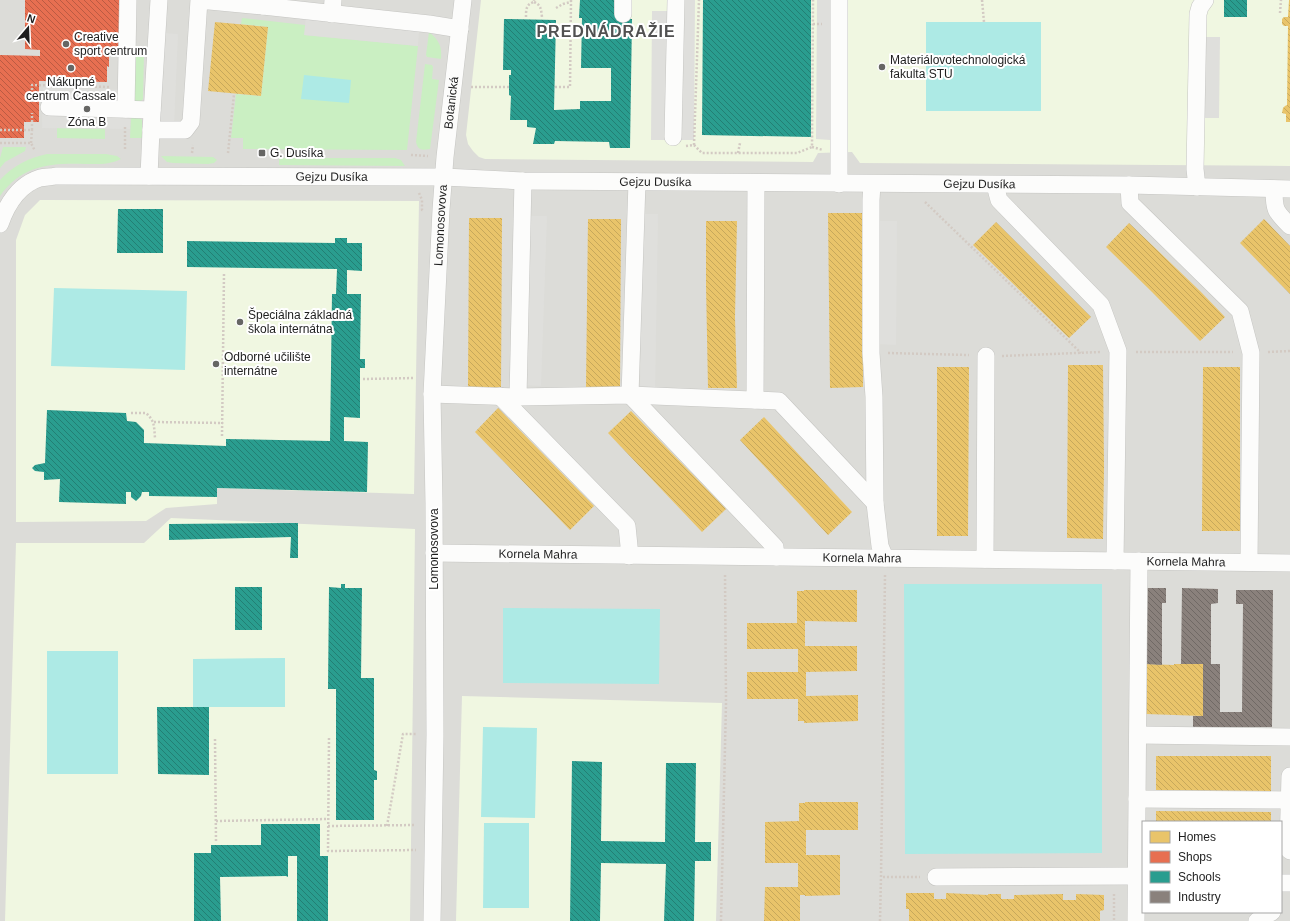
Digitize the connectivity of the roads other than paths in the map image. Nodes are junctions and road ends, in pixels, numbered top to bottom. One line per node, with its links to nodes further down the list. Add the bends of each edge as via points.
1 (128, 0): 12 (street)
2 (159, 0): 13 (street)
3 (199, 0): 8 (street); 14 (street, via 191,122 185,130)
4 (463, 0): 10 (street, Botanická)
5 (676, 0): 15 (street)
6 (840, 0): 21 (street)
7 (1205, 0): 25 (street, via 1198,14 1195,169)
8 (263, 3): 9 (street)
9 (333, 7): 10 (street)
10 (460, 29): 17 (street, Botanická)
11 (49, 107): 12 (street)
12 (126, 109): 13 (street)
13 (152, 110): 14 (street)
14 (150, 130): 16 (street)
15 (672, 137)
16 (149, 176): 17 (street, Gejzu Dusíka); 27 (street, Gejzu Dusíka, via 40,178 23,187 13,198 5,209)
17 (444, 177): 18 (street, Gejzu Dusíka); 30 (street, Lomonosovova)
18 (523, 181): 19 (street, Gejzu Dusíka); 33 (street)
19 (637, 182): 20 (street, Gejzu Dusíka); 31 (street)
20 (756, 184): 21 (street, Gejzu Dusíka); 34 (street)
21 (840, 184): 22 (street, Gejzu Dusíka)
22 (872, 184): 23 (street, Gejzu Dusíka); 35 (street, via 871,353)
23 (995, 185): 24 (street, Gejzu Dusíka); 41 (street, via 999,200 1101,305 1118,351)
24 (1129, 185): 25 (street, Gejzu Dusíka); 43 (street, via 1130,203 1240,311 1251,353)
25 (1197, 187): 26 (street, Gejzu Dusíka)
26 (1282, 189): 28 (street, via 1274,205 1277,213)
27 (0, 224)
28 (1290, 226)
29 (986, 356): 40 (street)
30 (432, 394): 32 (street); 36 (street, Lomonosovova)
31 (630, 395): 33 (street); 34 (street); 38 (street, via 775,547)
32 (500, 396): 33 (street); 37 (street, via 627,526)
33 (518, 397)
34 (754, 400): 35 (street, via 779,401)
35 (875, 503): 39 (street, via 880,546)
36 (434, 554): 37 (street, Kornela Mahra); 54 (street, Lomonosovova, via 435,742)
37 (629, 556): 38 (street, Kornela Mahra)
38 (776, 557): 39 (street, Kornela Mahra)
39 (885, 558): 40 (street, Kornela Mahra)
40 (985, 559): 41 (street, Kornela Mahra)
41 (1116, 561): 42 (street, Kornela Mahra)
42 (1139, 561): 43 (street, Kornela Mahra); 45 (street)
43 (1249, 562): 44 (street, Kornela Mahra)
44 (1290, 563)
45 (1138, 735): 46 (street); 48 (street)
46 (1290, 737)
47 (1290, 776): 49 (street)
48 (1137, 799): 49 (street); 52 (street)
49 (1289, 800): 50 (street)
50 (1290, 851)
51 (936, 877): 52 (street, via 1114,876)
52 (1138, 886): 55 (street)
53 (1270, 913): 56 (street)
54 (432, 921)
55 (1136, 921)
56 (1258, 921)

